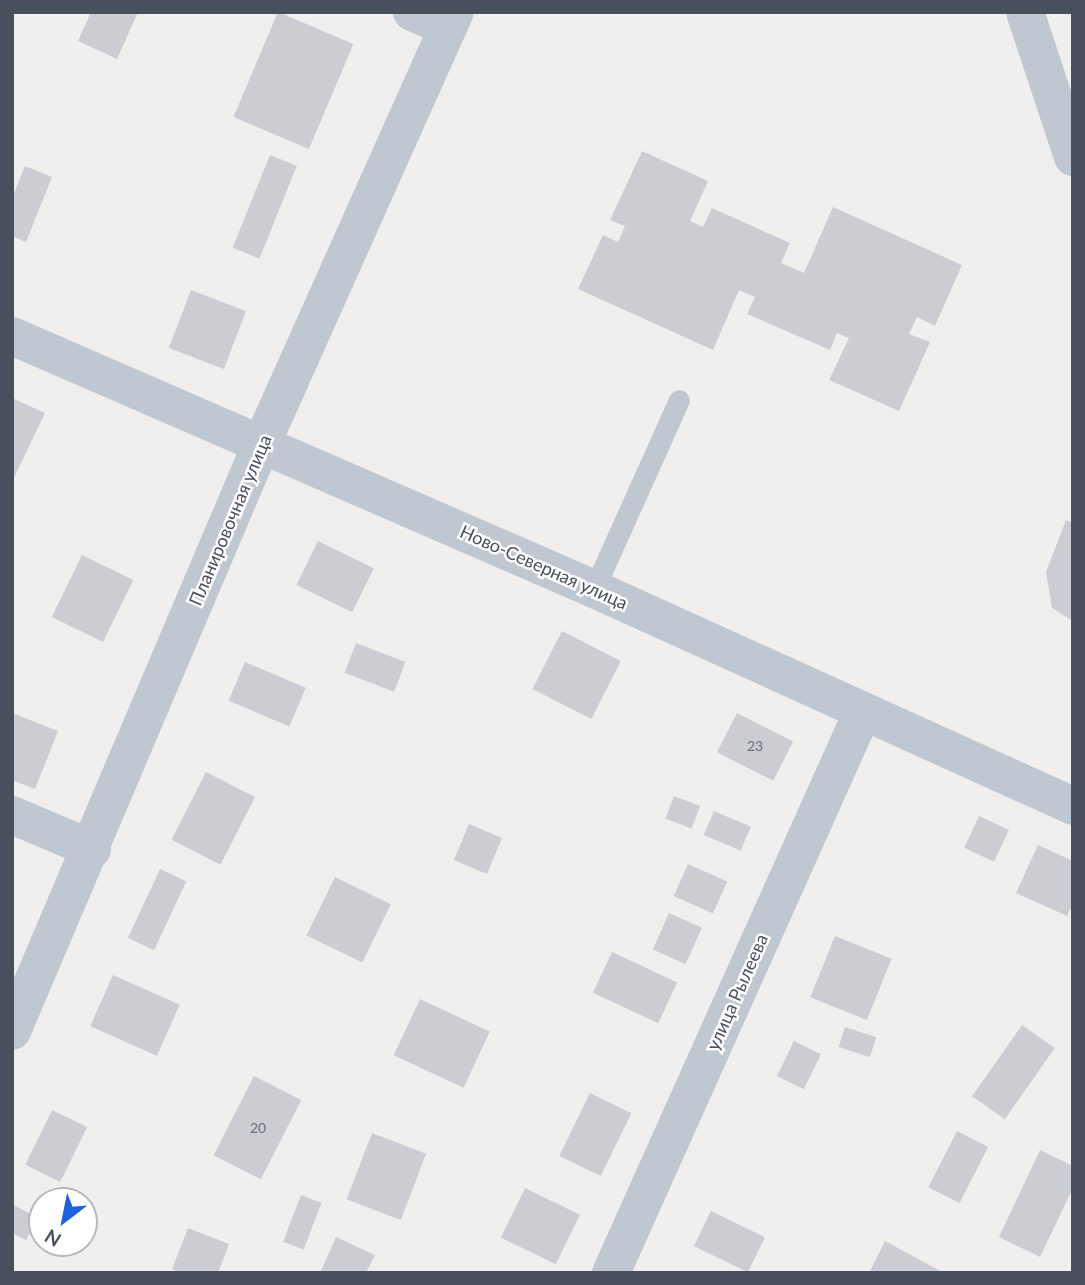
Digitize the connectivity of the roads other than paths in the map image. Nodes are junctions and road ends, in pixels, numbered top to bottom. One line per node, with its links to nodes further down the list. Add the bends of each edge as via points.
1 (412, 12): 3 (street)
2 (1025, 12): 4 (street)
3 (452, 20): 7 (street, Планировочная улица)
4 (1073, 157)
5 (12, 336): 7 (street, Ново-Северная улица)
6 (678, 400): 8 (lane)
7 (262, 443): 8 (street, Ново-Северная улица); 12 (street, Планировочная улица)
8 (594, 589): 9 (street, Ново-Северная улица)
9 (863, 711): 10 (street, Ново-Северная улица); 14 (street, улица Рылеева)
10 (1073, 806)
11 (12, 814): 12 (street)
12 (92, 849): 13 (street, Планировочная улица)
13 (12, 1031)
14 (611, 1273)

